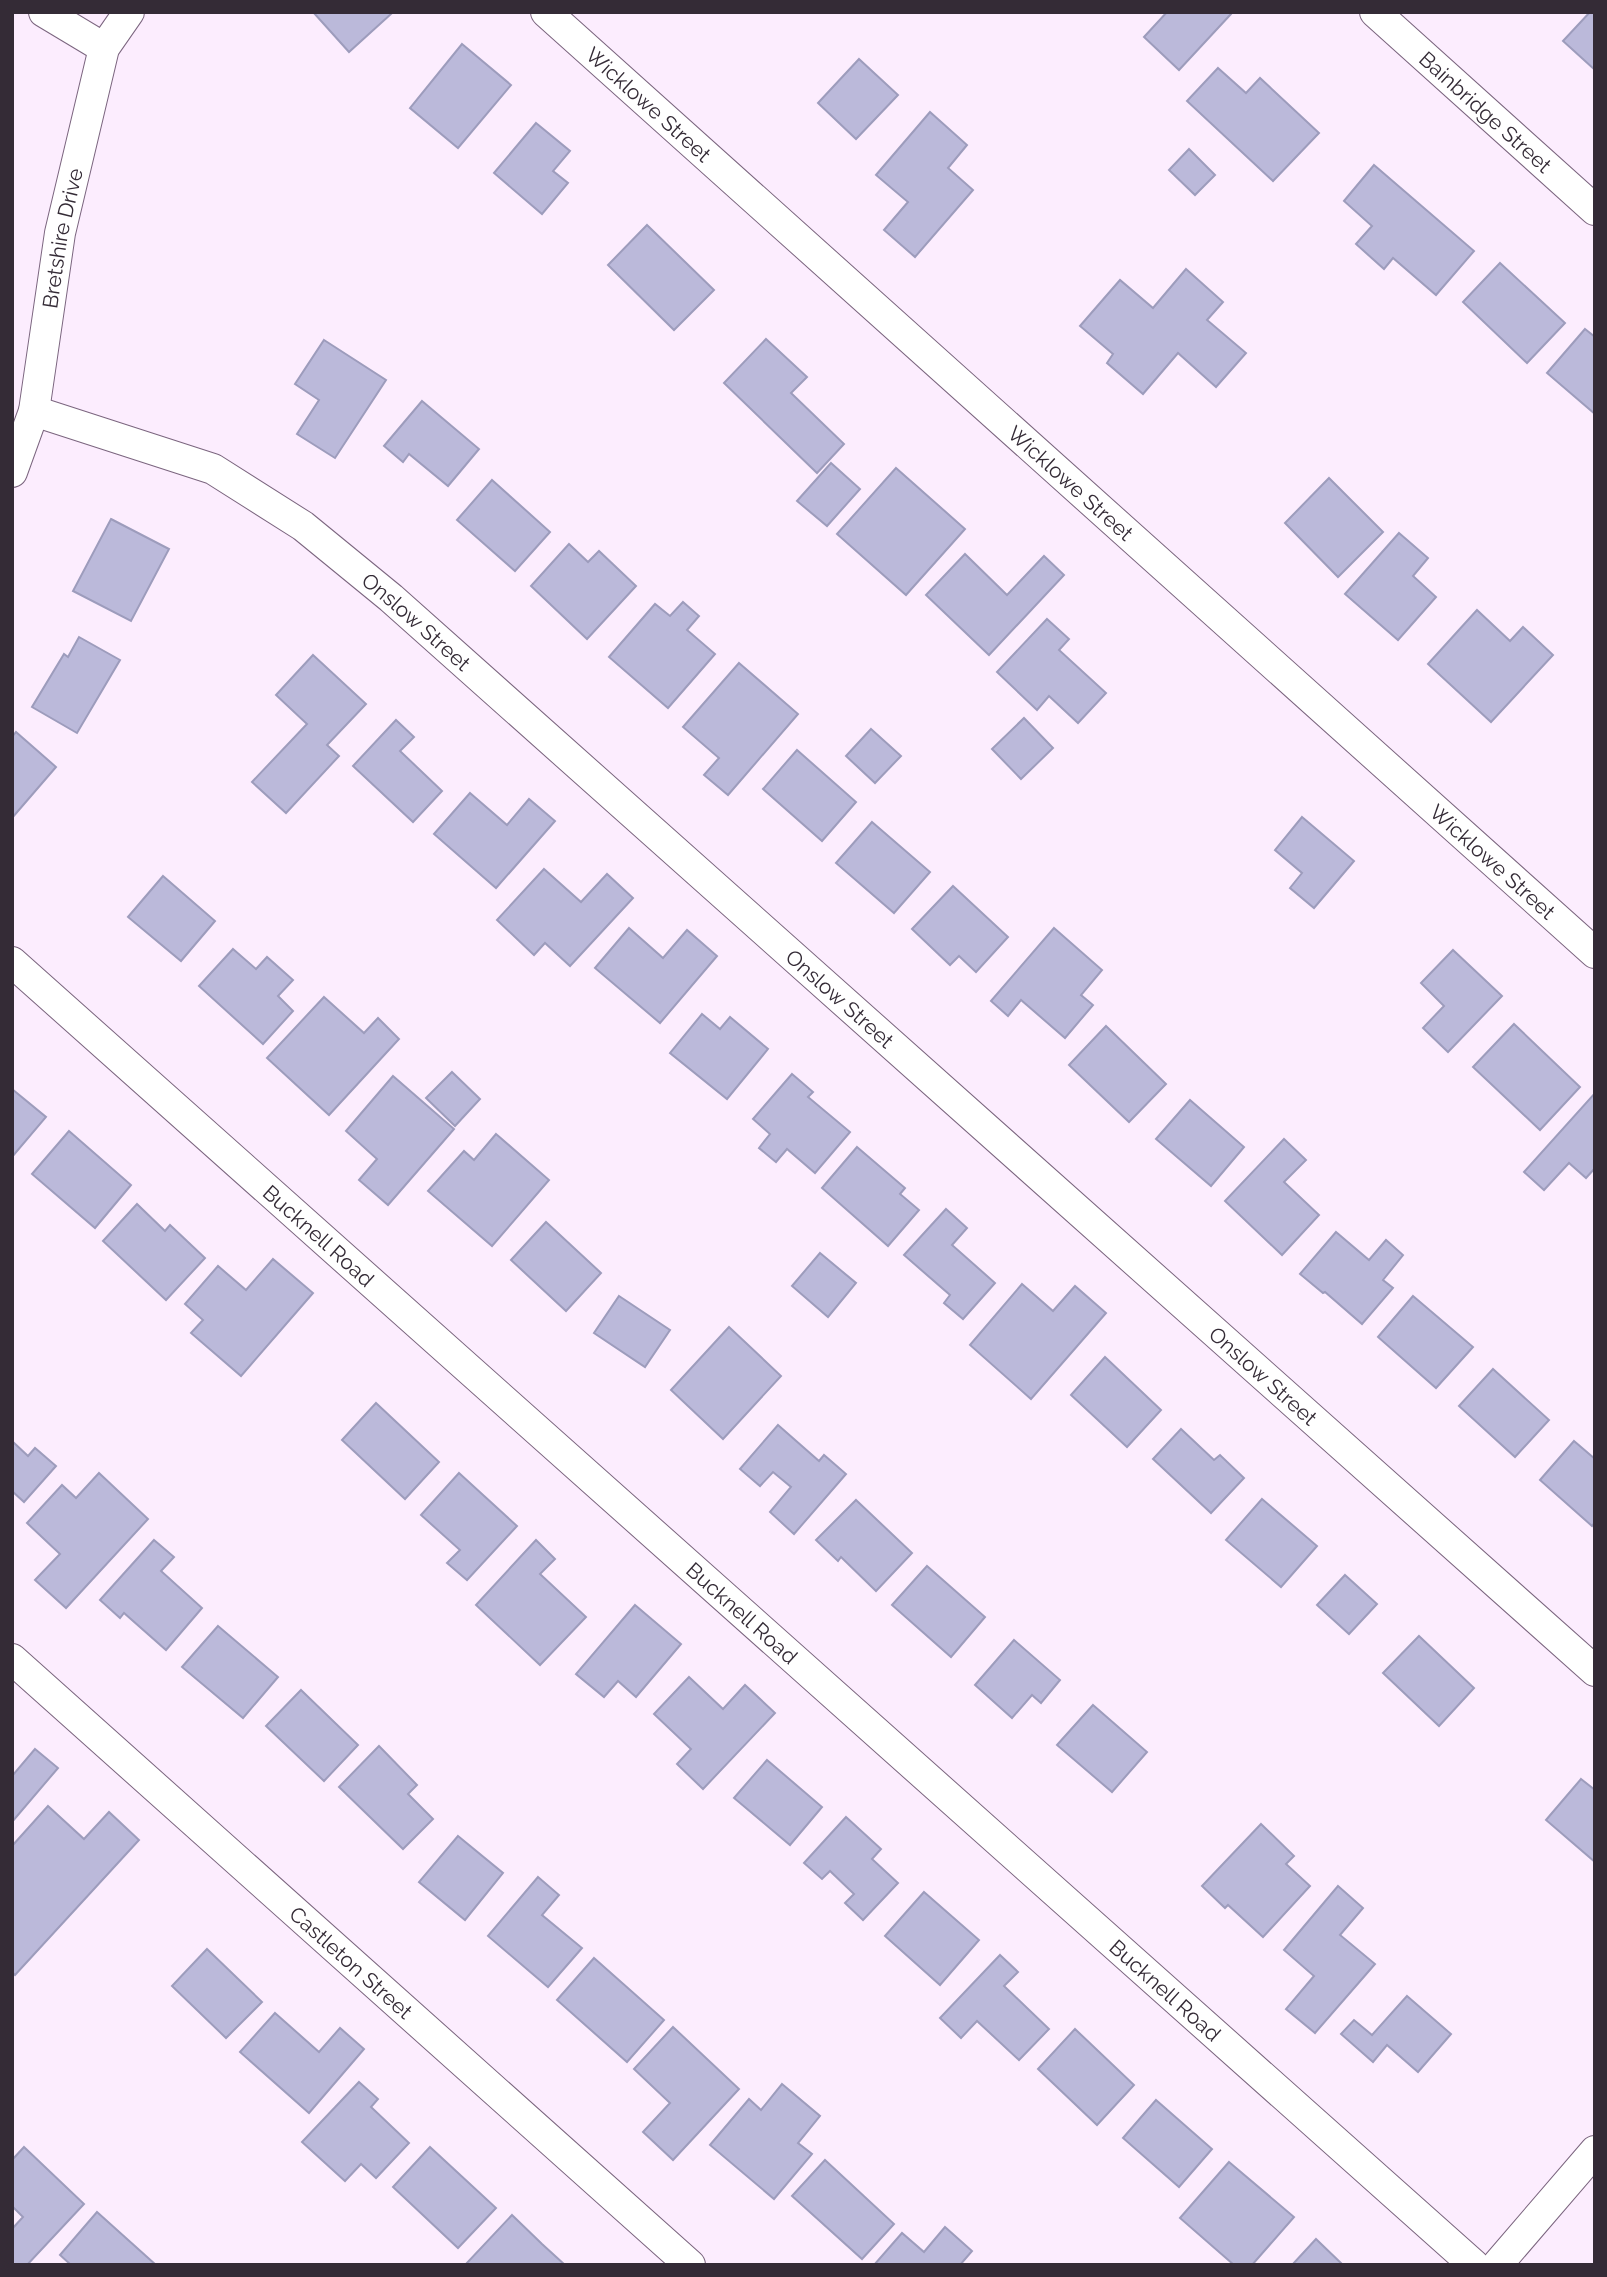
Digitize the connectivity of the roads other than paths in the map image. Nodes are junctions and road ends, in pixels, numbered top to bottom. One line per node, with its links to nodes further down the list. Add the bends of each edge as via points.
1 (44, 12): 5 (street)
2 (129, 12): 5 (street, Bretshire Drive)
3 (546, 12): 9 (street, Wicklowe Street)
4 (1375, 12): 6 (street, Bainbridge Street)
5 (104, 48): 7 (street, Bretshire Drive, via 60,233)
6 (1595, 210)
7 (34, 411): 8 (street, Bretshire Drive); 12 (street, Onslow Street, via 214,469 303,526 391,598)
8 (12, 472)
9 (1595, 953)
10 (12, 962): 15 (street, Bucknell Road)
11 (12, 1659): 14 (street, Castleton Street)
12 (1595, 1671)
13 (1595, 2151): 16 (street)
14 (690, 2265)
15 (1474, 2265)
16 (1497, 2265)

